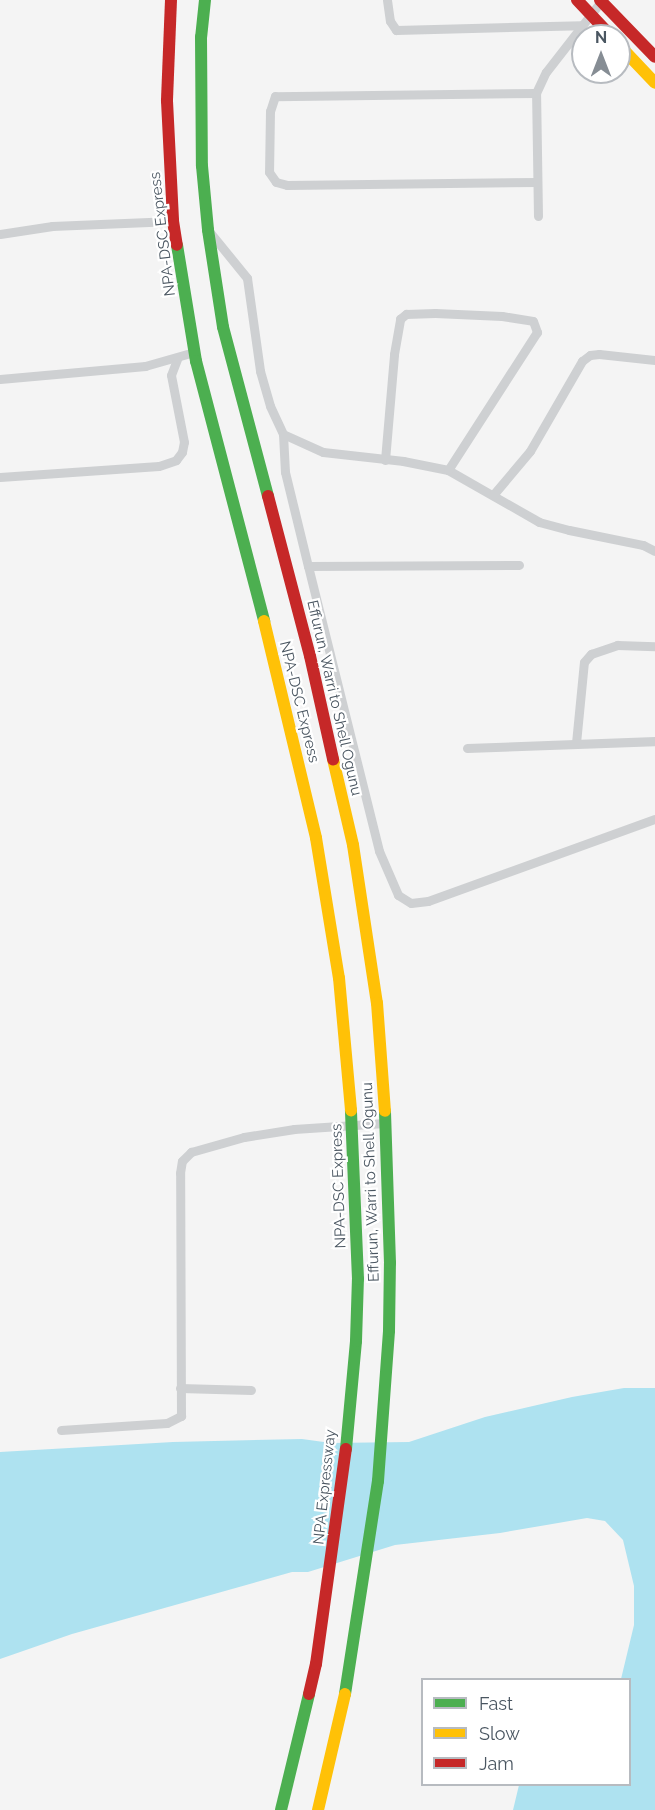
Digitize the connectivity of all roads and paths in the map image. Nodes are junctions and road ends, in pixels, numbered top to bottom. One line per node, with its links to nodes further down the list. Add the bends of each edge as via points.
1 (171, 0): 17 (main road, NPA-DSC Express, via 167,101)
2 (205, 0): 18 (main road, Effurun, Warri to Shell Ogunu, via 200,99)
3 (387, 0): 9 (street, via 390,21 396,30)
4 (577, 0): 6 (main road)
5 (601, 0): 6 (street); 11 (main road)
6 (591, 15): 7 (street); 8 (main road)
7 (582, 24)
8 (600, 24)
9 (571, 25)
10 (571, 38): 14 (street)
11 (655, 57)
12 (631, 58): 13 (main road)
13 (655, 83)
14 (536, 93): 15 (street); 15 (street, via 275,96 270,111 269,172 276,182 286,185)
15 (537, 182): 16 (street)
16 (538, 216)
17 (173, 221): 19 (street, via 52,226); 20 (main road, NPA-DSC Express)
18 (208, 230): 24 (street, via 247,278 260,371); 37 (main road, Effurun, Warri to Shell Ogunu, via 223,327 310,656 353,845 377,1003)
19 (0, 234)
20 (194, 352): 21 (street); 38 (main road, NPA-DSC Express, via 316,838 339,978)
21 (178, 357): 23 (street, via 145,366); 27 (street, via 171,375 184,442 176,460 159,466)
22 (655, 360): 28 (street, via 599,354 582,361 530,451)
23 (0, 379)
24 (283, 434): 25 (street, via 323,452); 31 (street, via 285,472)
25 (384, 460): 26 (street); 26 (street, via 400,319 406,314 435,313 533,321 537,333)
26 (448, 470): 28 (street)
27 (0, 477)
28 (493, 495): 29 (street, via 539,522)
29 (655, 551)
30 (519, 565): 31 (street)
31 (308, 566): 36 (street, via 379,851 398,895 411,903 428,901)
32 (655, 646): 34 (street, via 617,645 591,654 584,662)
33 (655, 741): 34 (street)
34 (576, 743): 35 (street)
35 (466, 748)
36 (655, 819)
37 (384, 1123): 38 (street); 44 (main road, Effurun, Warri to Shell Ogunu, via 390,1263 384,1410 369,1550 342,1712)
38 (352, 1126): 39 (street, via 244,1137 191,1152 182,1161); 41 (main road, NPA-DSC Express, via 357,1289 356,1341)
39 (180, 1388): 40 (street); 42 (street, via 181,1416 175,1422)
40 (251, 1390)
41 (347, 1418): 43 (main road, NPA Expressway, via 345,1462 316,1664)
42 (61, 1430)
43 (281, 1810)
44 (318, 1810)

